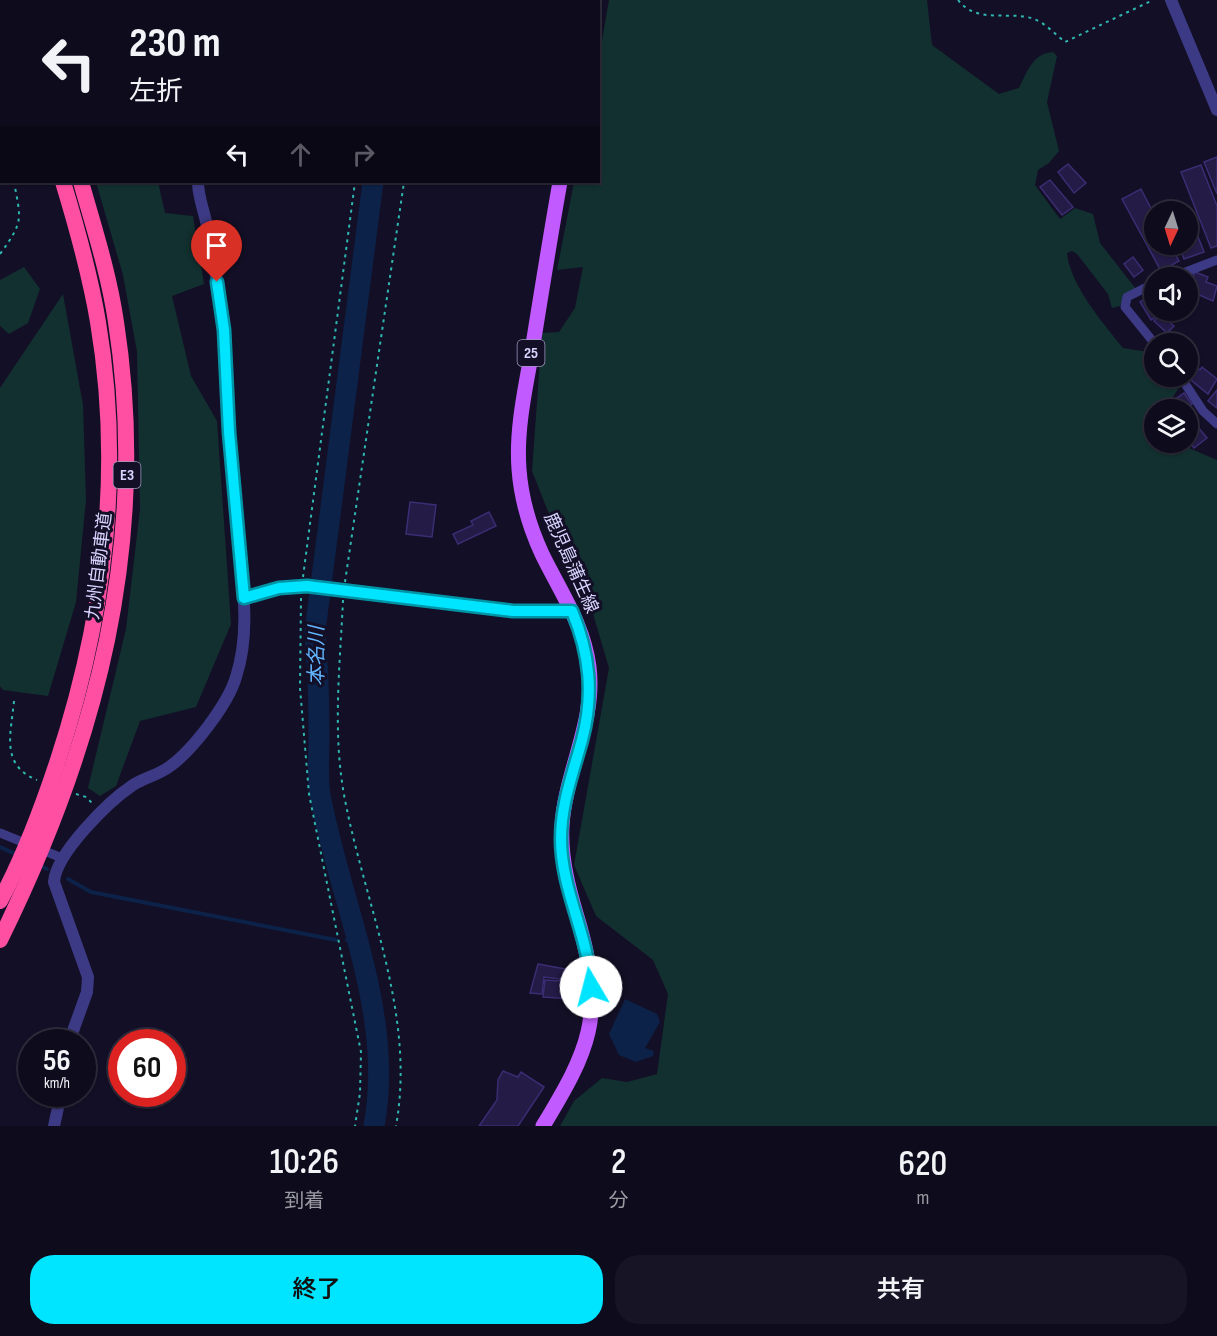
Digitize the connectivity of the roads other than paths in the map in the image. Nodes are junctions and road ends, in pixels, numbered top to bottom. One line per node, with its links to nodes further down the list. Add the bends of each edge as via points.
1 (1171, 0): 2 (street)
2 (1217, 110)
3 (63, 183): 17 (highway, 九州自動車道 / E3, via 98,322 106,387 107,527 83,679)
4 (81, 183): 17 (highway, 九州自動車道 / E3, via 116,320 127,423 125,528 111,628 74,768 57,816)
5 (198, 183): 13 (street, via 224,330)
6 (560, 183): 14 (main road, 鹿児島蒲生線 / 25, via 523,404 519,465 520,486 531,525)
7 (1217, 260): 8 (street)
8 (1198, 267)
9 (1144, 288): 10 (street, via 1127,297 1125,307)
10 (1146, 333)
11 (1187, 387): 12 (street)
12 (1217, 424)
13 (244, 598): 14 (street, via 279,588 305,587 513,611); 16 (street, via 243,652 236,679 217,713 180,758 133,785 68,847)
14 (572, 611): 22 (main road, 鹿児島蒲生線 / 25, via 589,666 590,692 567,792 561,840 566,877 591,973 592,1011 579,1065)
15 (0, 833): 16 (street)
16 (62, 858): 19 (street, via 54,882 88,977 87,992)
17 (8, 899): 18 (highway, 九州自動車道 / E3)
18 (0, 940)
19 (74, 1029)
20 (58, 1107): 21 (street)
21 (54, 1126)
22 (543, 1126)

